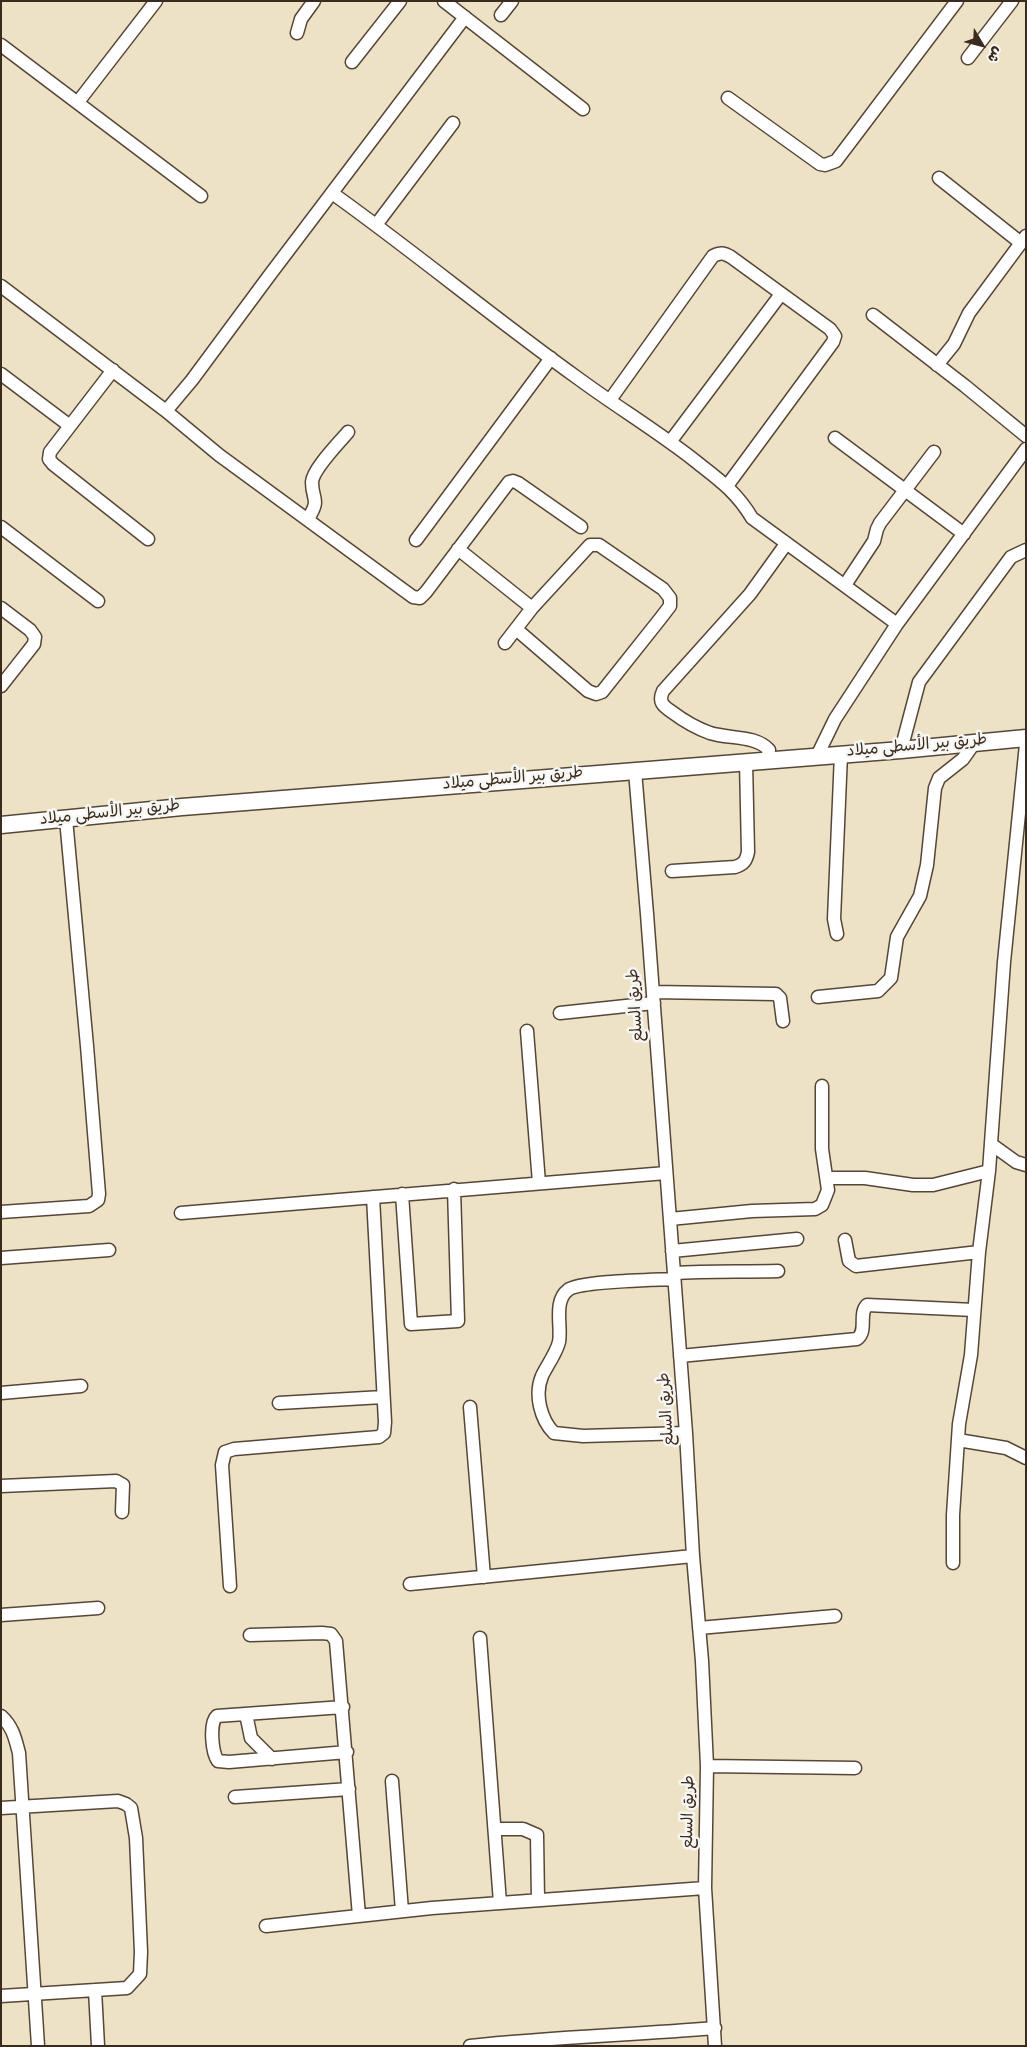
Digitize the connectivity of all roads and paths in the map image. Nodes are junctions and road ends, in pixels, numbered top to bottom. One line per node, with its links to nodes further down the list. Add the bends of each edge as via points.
1 (156, 1): 15 (street)
2 (314, 1): 10 (street, via 302,18)
3 (400, 1): 13 (street)
4 (512, 1): 8 (street)
5 (957, 1): 14 (street, via 831,164 820,164)
6 (1012, 1): 12 (street)
7 (452, 4): 9 (street)
8 (501, 16)
9 (465, 17): 16 (street); 19 (street)
10 (297, 33)
11 (1, 44): 15 (street)
12 (968, 58)
13 (352, 62)
14 (728, 98)
15 (78, 102): 20 (street)
16 (583, 109)
17 (453, 123): 21 (street)
18 (939, 178): 22 (street)
19 (332, 193): 21 (street); 31 (street)
20 (200, 196)
21 (376, 225): 26 (street)
22 (1023, 240): 27 (street, via 969,313 954,344)
23 (1, 286): 28 (street)
24 (781, 294): 30 (street, via 724,253 713,256); 36 (street); 39 (street, via 835,336)
25 (872, 315): 27 (street)
26 (551, 358): 30 (street); 46 (street)
27 (937, 365): 33 (street)
28 (113, 370): 31 (street); 32 (street)
29 (1, 374): 32 (street)
30 (610, 400): 36 (street)
31 (166, 411): 41 (street, via 219,455)
32 (70, 426): 45 (street, via 50,452 49,459)
33 (1024, 430)
34 (348, 432): 41 (street, via 316,471 312,483 316,503)
35 (834, 438): 40 (street)
36 (670, 442): 39 (street)
37 (1026, 449): 44 (street)
38 (934, 452): 40 (street)
39 (727, 486): 47 (street, via 742,500 752,518)
40 (905, 490): 44 (street); 50 (street, via 880,522 874,541)
41 (308, 519): 48 (street, via 412,597 420,598 426,592)
42 (1, 527): 51 (street)
43 (581, 528): 48 (street, via 513,481)
44 (964, 534): 54 (street)
45 (148, 539)
46 (416, 540)
47 (786, 544): 50 (street); 64 (street, via 750,594 661,696 664,706 687,723 711,733 765,745 769,750)
48 (458, 549): 53 (street)
49 (1026, 550): 61 (street, via 1012,556 919,682)
50 (845, 585): 54 (street)
51 (98, 601)
52 (1, 608): 57 (street, via 35,637 34,644)
53 (532, 608): 55 (street); 55 (street, via 586,548 594,544 663,589 670,598 670,606 660,619 602,692 596,694 588,691)
54 (898, 624): 63 (street, via 835,719)
55 (516, 629): 56 (street)
56 (505, 643)
57 (4, 678)
58 (1026, 738): 59 (main road, طريق بير الأسطى ميلاد)
59 (975, 742): 61 (main road, طريق بير الأسطى ميلاد); 72 (street, via 963,760 939,778 935,788 927,864 920,896 897,937 891,978 878,991)
60 (1026, 744): 77 (street, via 1004,962)
61 (900, 750): 62 (main road, طريق بير الأسطى ميلاد)
62 (841, 754): 63 (main road, طريق بير الأسطى ميلاد); 70 (street, via 834,919)
63 (817, 756): 64 (main road, طريق بير الأسطى ميلاد)
64 (767, 760): 65 (main road, طريق بير الأسطى ميلاد)
65 (746, 762): 66 (main road, طريق بير الأسطى ميلاد); 69 (street, via 746,860 735,867)
66 (634, 771): 67 (main road, طريق بير الأسطى ميلاد); 71 (street, طريق السلع)
67 (66, 819): 68 (main road, طريق بير الأسطى ميلاد); 86 (street, via 99,1194 95,1204 89,1206)
68 (1, 825)
69 (672, 871)
70 (837, 934)
71 (653, 997): 73 (street); 74 (street, via 776,994 780,998); 80 (street, طريق السلع)
72 (818, 997)
73 (560, 1013)
74 (783, 1021)
75 (527, 1031): 82 (street)
76 (822, 1086): 81 (street, via 822,1149)
77 (991, 1144): 78 (street, via 1016,1162); 79 (street)
78 (1026, 1165)
79 (989, 1171): 81 (street, via 933,1185 865,1178); 93 (street)
80 (666, 1173): 82 (street); 88 (street, طريق السلع)
81 (827, 1178): 88 (street, via 826,1199 815,1209 752,1211)
82 (539, 1183): 83 (street)
83 (454, 1189): 84 (street); 84 (street, via 458,1321 411,1324)
84 (402, 1194): 85 (street)
85 (373, 1197): 87 (street); 101 (street)
86 (1, 1212)
87 (181, 1213)
88 (670, 1220): 92 (street, طريق السلع)
89 (797, 1239): 92 (street)
90 (845, 1240): 93 (street, via 849,1261 856,1266)
91 (109, 1250): 94 (street)
92 (672, 1250): 96 (street, طريق السلع)
93 (979, 1252): 97 (street)
94 (1, 1258)
95 (778, 1271): 96 (street, via 711,1271)
96 (674, 1276): 98 (street, طريق السلع); 104 (street, via 569,1289 562,1296 559,1308 556,1350 541,1379 540,1410 554,1433 562,1436)
97 (974, 1310): 98 (street, via 867,1304 863,1311 862,1333 856,1339); 105 (street)
98 (680, 1356): 104 (street, طريق السلع)
99 (81, 1386): 100 (street)
100 (1, 1393)
101 (383, 1397): 102 (street); 113 (street, via 384,1433 379,1437 225,1452 222,1465)
102 (279, 1403)
103 (470, 1407): 111 (street)
104 (686, 1433): 109 (street, طريق السلع)
105 (958, 1440): 106 (street, via 1006,1448); 110 (street)
106 (1026, 1458)
107 (1, 1486): 108 (street, via 116,1481 123,1485)
108 (122, 1512)
109 (693, 1556): 111 (street); 117 (street, طريق السلع)
110 (953, 1563)
111 (484, 1577): 112 (street)
112 (410, 1584)
113 (230, 1586)
114 (98, 1608): 115 (street)
115 (1, 1615)
116 (835, 1616): 117 (street)
117 (699, 1628): 125 (street, طريق السلع)
118 (250, 1635): 120 (street, via 310,1632 334,1636)
119 (480, 1638): 132 (street)
120 (343, 1707): 121 (street); 123 (street)
121 (246, 1714): 124 (street, via 251,1738); 124 (street, via 214,1718 214,1756 218,1761 229,1762)
122 (1, 1716): 130 (street, via 14,1731)
123 (346, 1752): 124 (street); 128 (street)
124 (272, 1759)
125 (707, 1766): 126 (street); 133 (street, طريق السلع)
126 (856, 1768)
127 (392, 1781): 136 (street)
128 (349, 1788): 129 (street); 137 (street)
129 (235, 1797)
130 (23, 1807): 131 (street); 139 (street, via 118,1801 131,1808 136,1838 140,1974 127,1988); 140 (street)
131 (1, 1808)
132 (495, 1829): 134 (street, via 523,1829 537,1835); 135 (street)
133 (705, 1888): 134 (street); 142 (street, طريق السلع)
134 (538, 1900): 135 (street)
135 (500, 1903): 136 (street)
136 (402, 1911): 137 (street)
137 (359, 1916): 138 (street)
138 (266, 1926)
139 (95, 1990): 140 (street); 144 (street)
140 (33, 1994): 141 (street); 143 (street)
141 (1, 1996)
142 (715, 2028): 145 (street, via 541,2038); 146 (street, طريق السلع)
143 (38, 2046)
144 (98, 2046)
145 (470, 2046)
146 (716, 2046)

